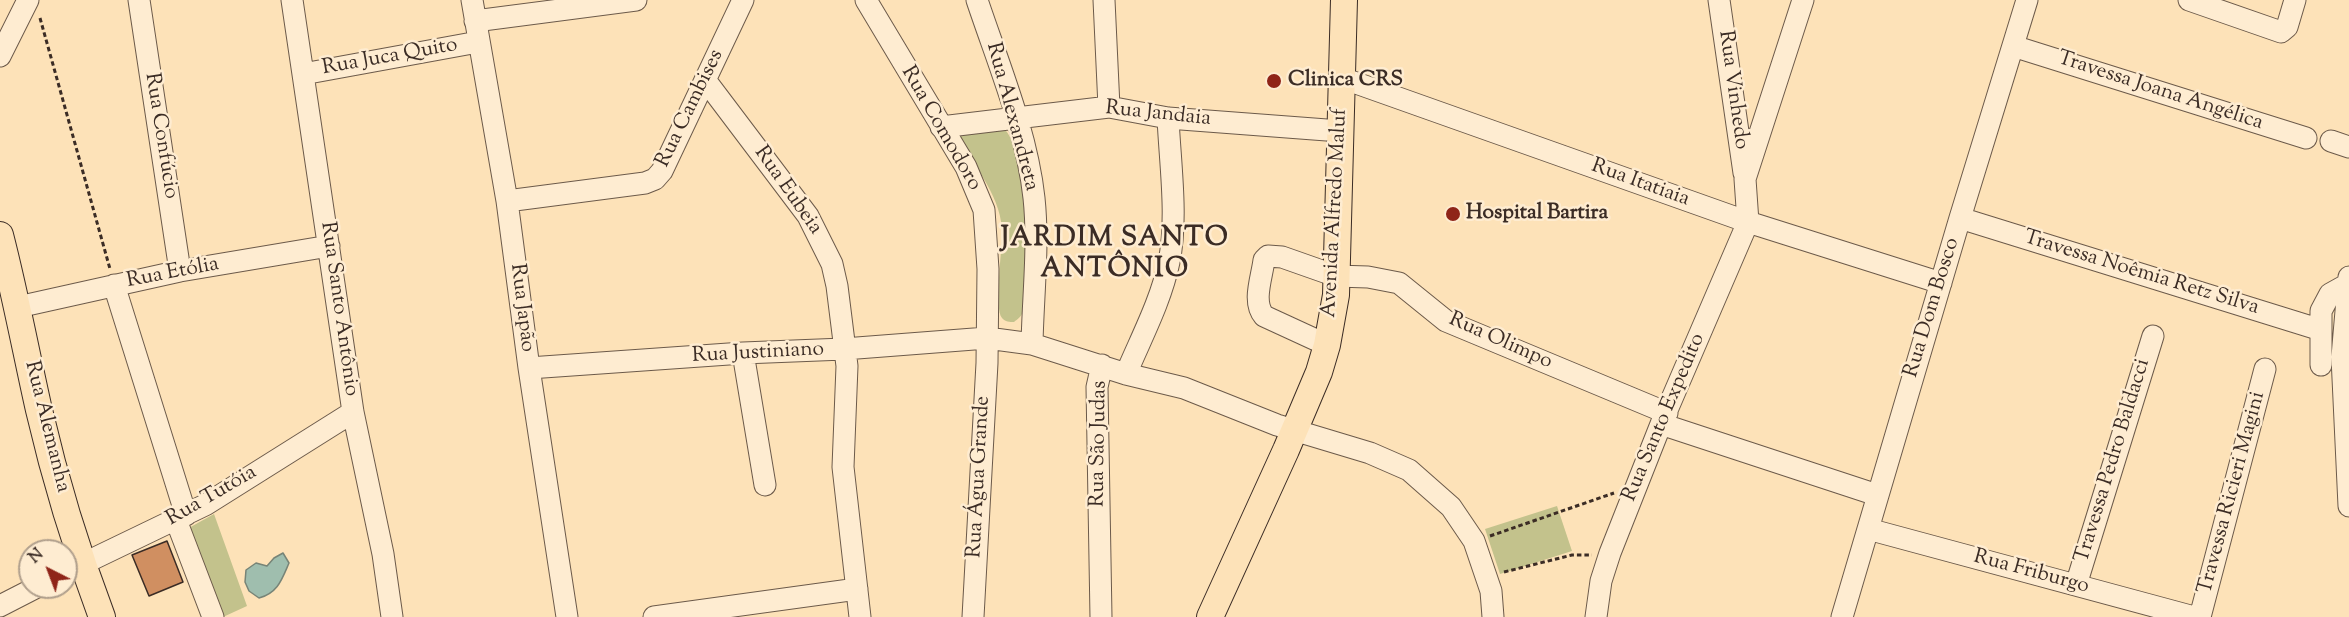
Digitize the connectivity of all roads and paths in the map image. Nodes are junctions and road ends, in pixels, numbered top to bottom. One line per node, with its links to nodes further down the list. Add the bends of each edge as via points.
1 (139, 0): 34 (street, Rua Confúcio)
2 (292, 0): 19 (street, Rua Santo Antônio)
3 (636, 0): 15 (street)
4 (743, 0): 21 (street, Rua Cambises)
5 (866, 0): 25 (street, Rua Comodoro)
6 (977, 0): 23 (street, Rua Alexandreta)
7 (1104, 0): 22 (street)
8 (1344, 0): 20 (main road, Avenida Alfredo Maluf)
9 (1719, 0): 28 (street, Rua Vinhedo)
10 (1803, 0): 28 (street)
11 (2027, 0): 17 (street, Rua Dom Bosco)
12 (2189, 0): 13 (street, via 2278,32 2287,27)
13 (2295, 0)
14 (33, 6): 18 (street); 38 (path)
15 (473, 10): 16 (street, Rua Japão)
16 (478, 42): 19 (street, Rua Juca Quito); 29 (street, Rua Japão)
17 (2013, 46): 27 (street, Travessa Joana Angélica); 30 (street, Rua Dom Bosco)
18 (0, 56)
19 (303, 74): 33 (street, Rua Santo Antônio)
20 (1342, 78): 26 (main road, Avenida Alfredo Maluf); 31 (street, Rua Itatiaia)
21 (706, 81): 29 (street, Rua Cambises, via 655,179); 45 (street, Rua Eubeia, via 808,216 824,246 837,286)
22 (1109, 107): 23 (street, Rua Jandaia); 24 (street, Rua Jandaia)
23 (1015, 117): 25 (street, Rua Jandaia); 43 (street, Rua Alexandreta, via 1034,199)
24 (1168, 118): 26 (street, Rua Jandaia); 51 (street, via 1170,260)
25 (941, 127): 42 (street, Rua Comodoro, via 966,167 984,210)
26 (1340, 131): 35 (main road, Avenida Alfredo Maluf)
27 (2306, 138)
28 (1745, 179): 31 (street, Rua Vinhedo)
29 (507, 201): 49 (street, Rua Japão)
30 (1960, 218): 37 (street, Rua Dom Bosco); 40 (street, Travessa Noêmia Retz Silva)
31 (1748, 222): 37 (street, Rua Itatiaia); 53 (street, Rua Santo Expedito)
32 (0, 235): 39 (main road, Rua Alemanha)
33 (328, 246): 34 (street, Rua Etólia); 52 (street, Rua Santo Antônio)
34 (180, 271): 38 (street, Rua Etólia)
35 (1336, 276): 44 (main road, Avenida Alfredo Maluf); 44 (street, Rua Olimpo, via 1268,256 1264,260 1258,302 1264,316); 53 (street, Rua Olimpo, via 1368,277 1399,284 1446,321)
36 (2348, 281): 40 (street, via 2330,294 2321,311); 58 (street, via 2342,357)
37 (1941, 283): 57 (street, Rua Dom Bosco)
38 (114, 285): 39 (street, Rua Etólia); 59 (street)
39 (18, 308): 61 (main road, Rua Alemanha)
40 (2321, 330): 47 (street)
41 (2153, 336): 67 (street, Travessa Pedro Baldacci)
42 (987, 338): 43 (street, Rua Justiniano); 45 (street, Rua Justiniano); 77 (street, Rua Água Grande)
43 (1032, 344): 48 (street, Rua Justiniano)
44 (1328, 345): 54 (main road, Avenida Alfredo Maluf)
45 (844, 349): 46 (street, Rua Justiniano); 68 (street, Rua Eubeia, via 847,366 843,467)
46 (743, 353): 49 (street, Rua Justiniano); 55 (street)
47 (2321, 365)
48 (1102, 366): 51 (street, Rua São Judas); 78 (street, Rua São Judas, via 1097,387)
49 (529, 368): 74 (street, Rua Japão)
50 (2265, 369): 84 (street, Travessa Ricieri Magini)
51 (1126, 374): 54 (street, Rua São Judas, via 1184,388)
52 (353, 412): 59 (street, Rua Tutóia); 73 (street, Rua Santo Antônio)
53 (1664, 419): 56 (street, Rua Santo Expedito); 57 (street, Rua Olimpo)
54 (1294, 430): 62 (street, Rua São Judas, via 1370,453 1409,470 1451,507); 79 (main road, Avenida Alfredo Maluf)
55 (765, 485)
56 (1636, 486): 62 (path); 81 (street, Rua Santo Expedito, via 1601,581)
57 (1877, 495): 60 (street, Rua Dom Bosco)
58 (2349, 506)
59 (181, 518): 64 (street, Rua Tutóia); 72 (street)
60 (1868, 529): 67 (street, Rua Friburgo); 82 (street, Rua Dom Bosco)
61 (68, 539)
62 (1474, 541): 80 (street, Rua São Judas, via 1491,591)
63 (1596, 555): 65 (path, via 1572,555)
64 (78, 566)
65 (1502, 573)
66 (78, 575): 71 (main road, Rua Alemanha)
67 (2076, 585): 83 (street, Rua Friburgo)
68 (858, 589): 75 (street); 76 (street, Rua Eubeia)
69 (18, 597): 70 (street)
70 (0, 606)
71 (102, 617)
72 (213, 617)
73 (392, 617)
74 (567, 617)
75 (654, 617)
76 (860, 617)
77 (973, 617)
78 (1101, 617)
79 (1210, 617)
80 (1493, 617)
81 (1596, 617)
82 (1842, 617)
83 (2194, 617)
84 (2200, 617)

